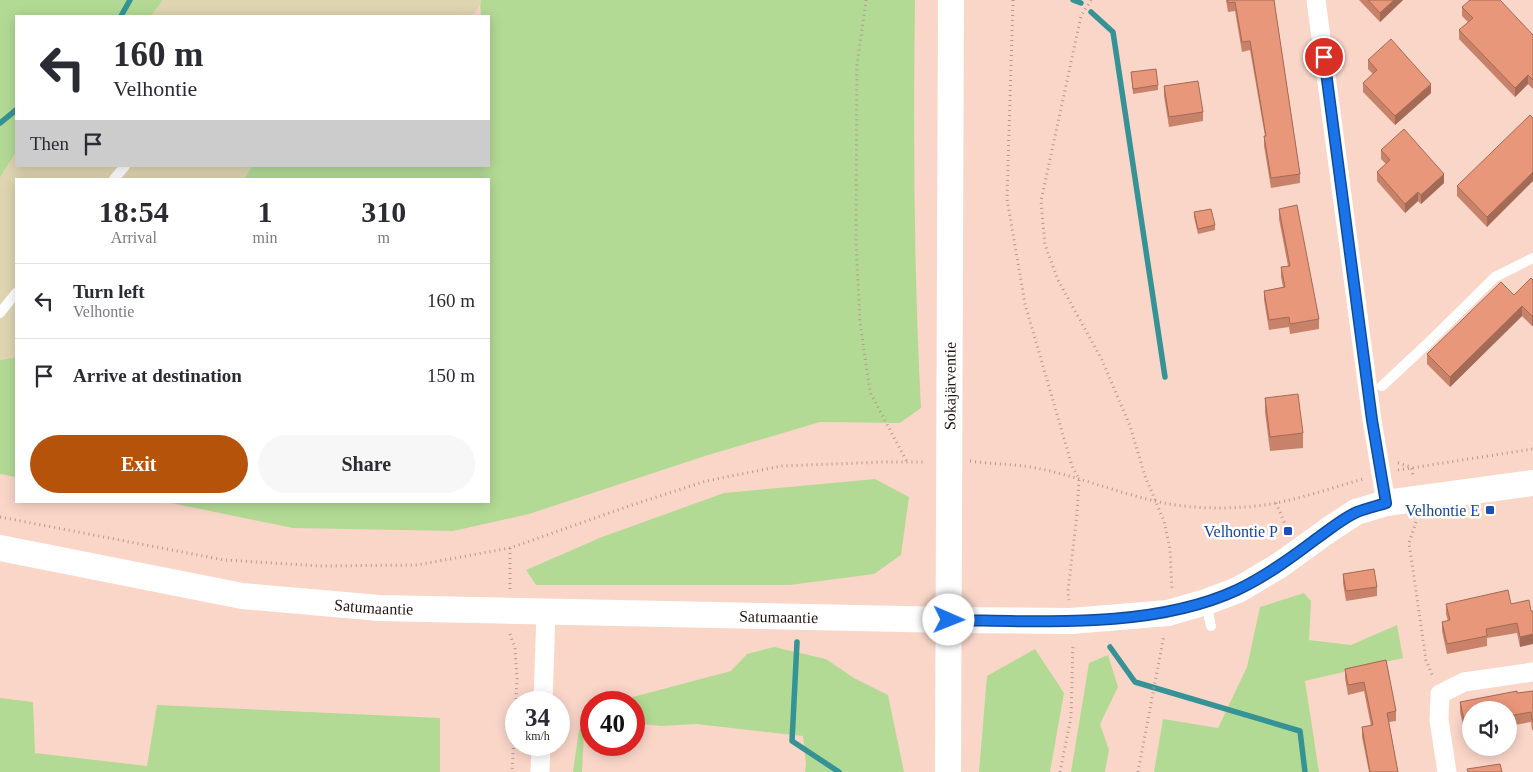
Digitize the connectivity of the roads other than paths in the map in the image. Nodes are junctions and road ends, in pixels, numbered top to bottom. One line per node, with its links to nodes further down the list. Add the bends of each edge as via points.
1 (951, 0): 13 (street, Sokajärventie)
2 (1316, 0): 10 (street)
3 (124, 167): 4 (lane)
4 (115, 178)
5 (1533, 258): 8 (lane, via 1495,276)
6 (15, 294): 7 (lane)
7 (0, 314)
8 (1382, 386)
9 (1533, 482): 10 (street, Satumaantie)
10 (1386, 503): 13 (street, Satumaantie, via 1356,512 1238,590 1208,614 1168,613 1071,621)
11 (0, 548): 12 (street, Satumaantie, via 242,596 379,608)
12 (546, 612): 13 (street, Satumaantie); 15 (street)
13 (949, 620): 18 (street, Sokajärventie)
14 (1533, 672): 19 (street, via 1464,682 1440,694)
15 (543, 691)
16 (541, 756): 17 (street)
17 (540, 772)
18 (948, 772)
19 (1447, 772)

